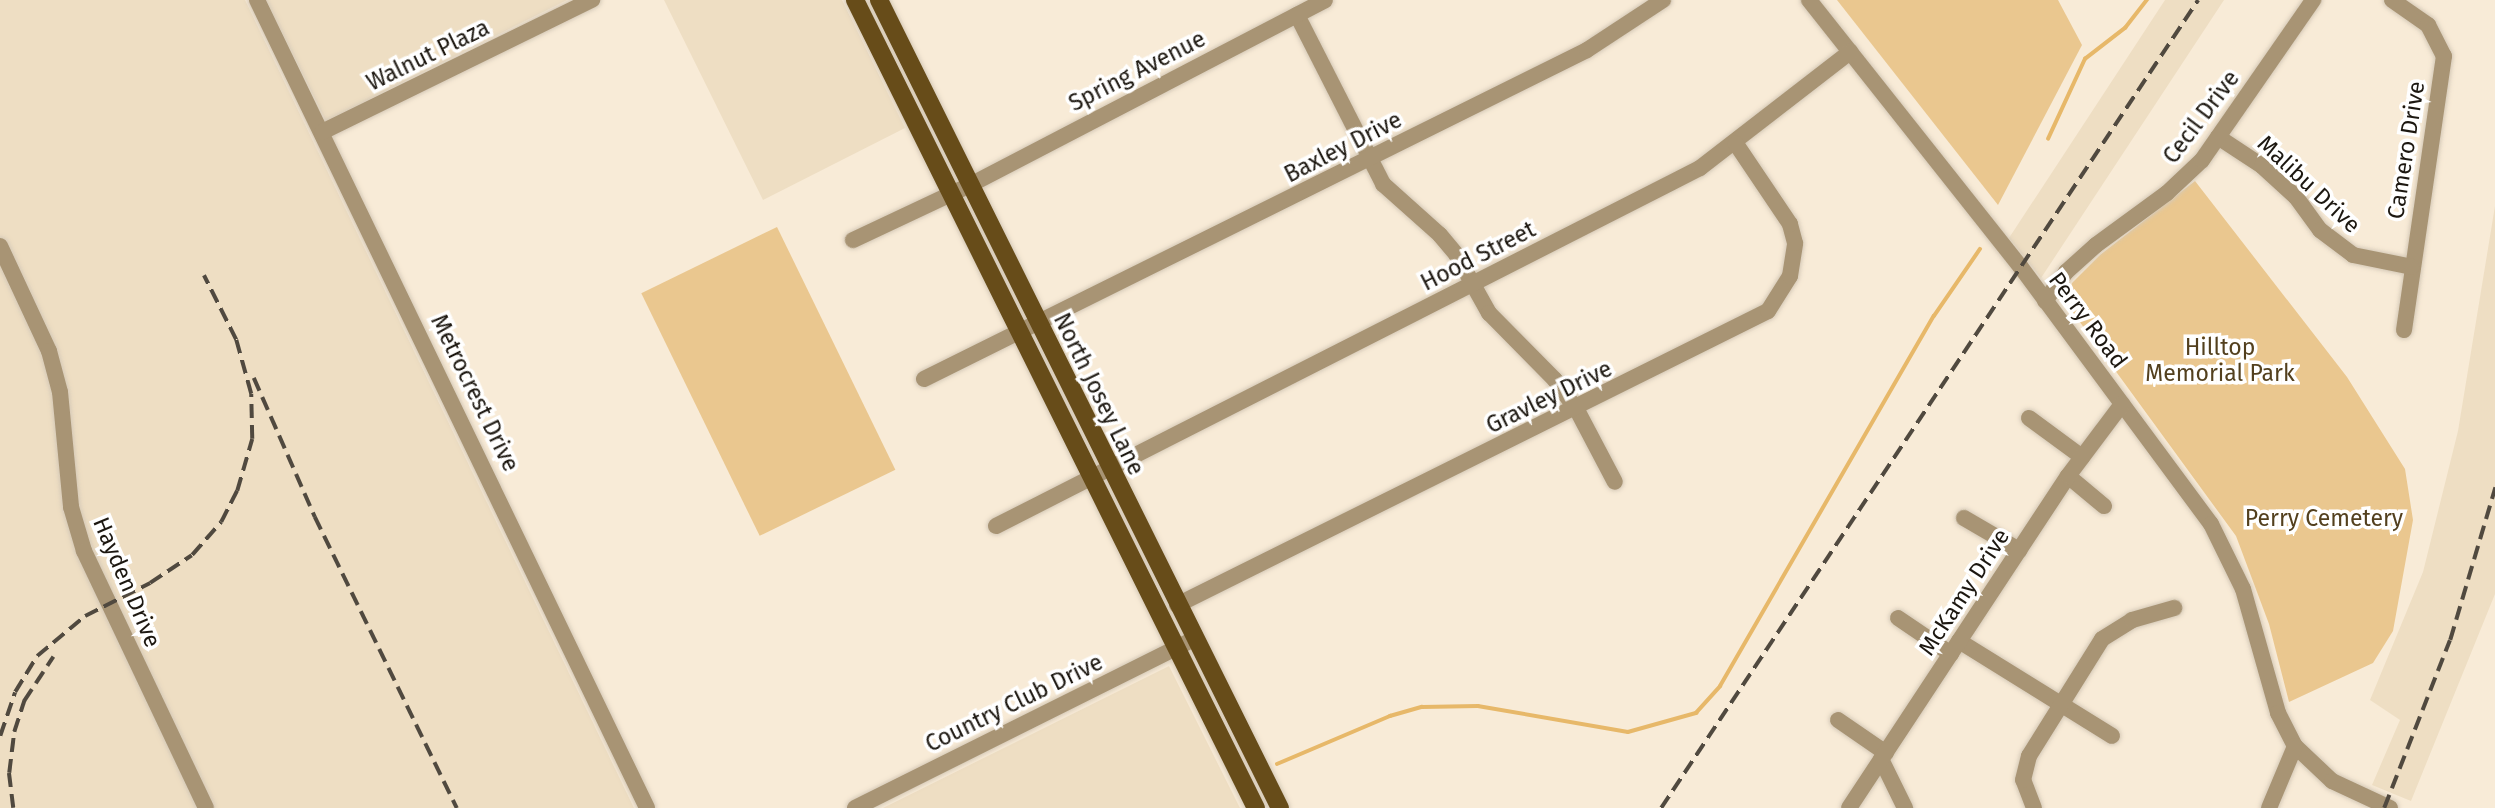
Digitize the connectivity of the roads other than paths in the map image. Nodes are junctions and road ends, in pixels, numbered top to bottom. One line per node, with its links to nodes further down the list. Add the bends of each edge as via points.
1 (257, 0): 12 (street, Metrocrest Drive)
2 (592, 0): 12 (street, Walnut Plaza)
3 (855, 0): 17 (main road, North Josey Lane)
4 (878, 0): 16 (main road, North Josey Lane)
5 (1325, 0): 10 (street, Spring Avenue)
6 (1663, 0): 15 (street, Baxley Drive, via 1587,50)
7 (1809, 0): 11 (street, Perry Road)
8 (2313, 0): 13 (street, Cecil Drive)
9 (2392, 0): 20 (street, Camero Drive, via 2428,25 2444,56)
10 (1297, 16): 15 (street); 16 (street, Spring Avenue)
11 (1850, 52): 14 (street, Hood Street); 22 (street, Perry Road)
12 (322, 132): 51 (street, Metrocrest Drive)
13 (2218, 136): 20 (street, Malibu Drive, via 2262,166 2296,197 2320,230 2353,255); 22 (street, Cecil Drive, via 2186,176 2096,245 2066,272)
14 (1736, 144): 21 (street, Hood Street, via 1700,168); 28 (street, Gravley Drive, via 1790,223 1794,260 1782,295 1768,312)
15 (1370, 158): 21 (street, via 1394,197 1440,235); 23 (street, Baxley Drive)
16 (970, 185): 17 (street, Spring Avenue); 23 (main road, North Josey Lane)
17 (950, 194): 18 (street, Spring Avenue); 25 (main road, North Josey Lane)
18 (853, 240)
19 (0, 246): 50 (street, Hayden Drive, via 52,363 60,392 71,507 84,551)
20 (2412, 267): 24 (street, Camero Drive)
21 (1474, 284): 28 (street, via 1496,321 1539,361); 31 (street, Hood Street)
22 (2045, 301): 27 (street, Perry Road)
23 (1038, 326): 25 (street, Baxley Drive); 31 (main road, North Josey Lane)
24 (2404, 330)
25 (1020, 335): 26 (street, Baxley Drive); 32 (main road, North Josey Lane)
26 (925, 379)
27 (2122, 404): 30 (street, McKamy Drive); 48 (street, Perry Road, via 2211,524 2230,557 2278,713)
28 (1577, 410): 34 (street); 39 (street, Gravley Drive)
29 (2029, 418): 30 (street)
30 (2082, 457): 33 (street, McKamy Drive)
31 (1107, 468): 32 (street, Hood Street); 39 (main road, North Josey Lane)
32 (1089, 477): 37 (street, Hood Street); 44 (main road, North Josey Lane)
33 (2068, 477): 35 (street); 38 (street, McKamy Drive)
34 (1615, 482)
35 (2105, 506)
36 (1964, 518): 38 (street)
37 (996, 526)
38 (2019, 550): 43 (street, McKamy Drive)
39 (1177, 605): 42 (main road, North Josey Lane)
40 (2174, 608): 45 (street, via 2132,620 2102,639)
41 (1898, 618): 43 (street)
42 (1194, 639): 44 (street, Country Club Drive); 54 (main road, North Josey Lane)
43 (1955, 648): 45 (street); 49 (street, McKamy Drive)
44 (1176, 649): 52 (street, Country Club Drive); 53 (main road, North Josey Lane)
45 (2061, 706): 47 (street); 57 (street, via 2024,768 2023,780)
46 (1838, 720): 49 (street)
47 (2112, 736)
48 (2295, 746): 58 (street); 59 (street, Perry Road, via 2332,781)
49 (1884, 756): 55 (street, McKamy Drive); 56 (street)
50 (206, 808)
51 (647, 808)
52 (855, 808)
53 (1256, 808)
54 (1280, 808)
55 (1849, 808)
56 (1905, 808)
57 (2034, 808)
58 (2269, 808)
59 (2390, 808)

